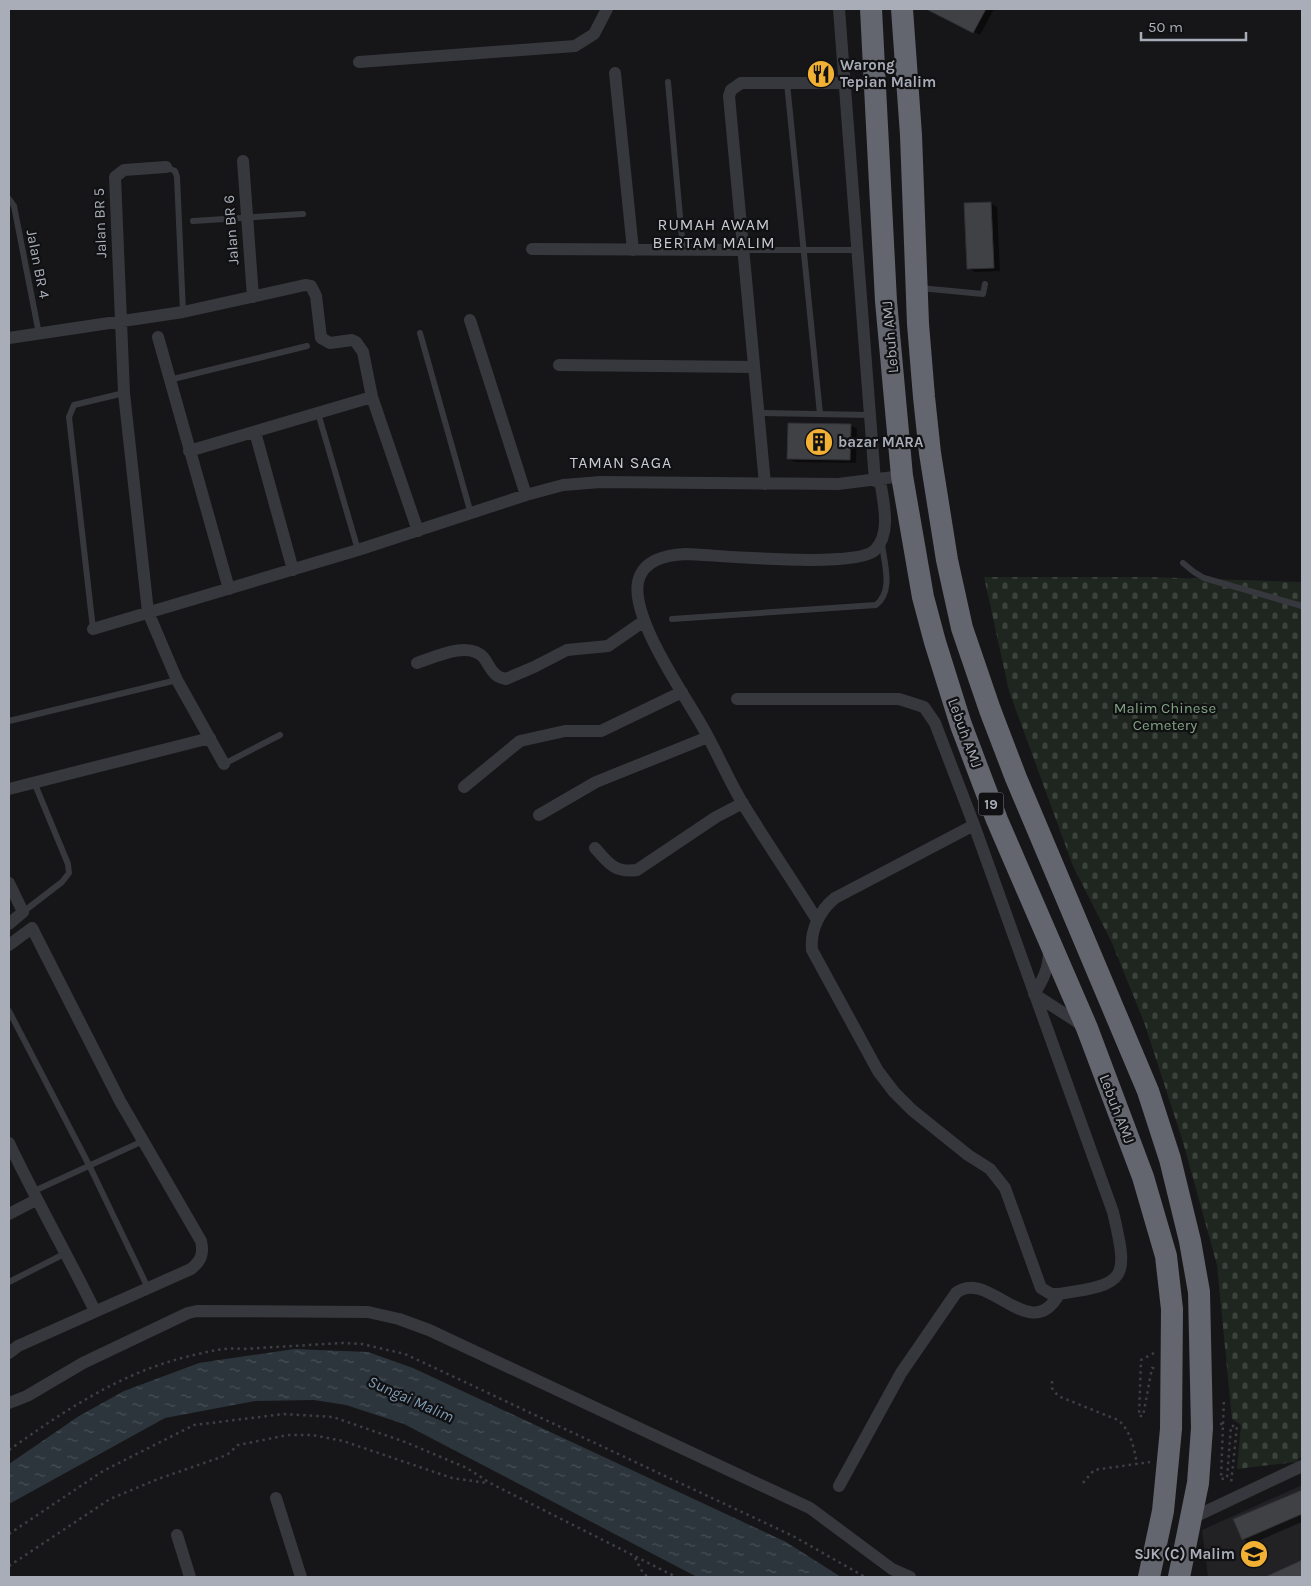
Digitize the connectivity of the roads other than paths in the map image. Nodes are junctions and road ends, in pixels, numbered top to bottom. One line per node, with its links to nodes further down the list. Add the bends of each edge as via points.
1 (607, 9): 5 (street, via 594,34 575,46)
2 (839, 9): 9 (street)
3 (869, 9): 10 (highway, Lebuh AMJ / 19)
4 (902, 9): 24 (highway, Lebuh AMJ / 19)
5 (360, 62)
6 (615, 73): 18 (street)
7 (668, 82): 19 (lane)
8 (787, 83): 9 (street); 20 (street, via 741,83 731,90 729,96); 21 (lane)
9 (846, 83): 10 (street); 22 (street)
10 (875, 83): 45 (highway, Lebuh AMJ / 19, via 886,301)
11 (243, 161): 15 (street, Jalan BR 6)
12 (166, 167): 26 (lane, via 177,177); 28 (street, Jalan BR 5, via 124,170 115,177)
13 (9, 200): 30 (lane, Jalan BR 4, via 14,206)
14 (303, 214): 15 (lane)
15 (247, 217): 16 (lane); 25 (street, Jalan BR 6)
16 (193, 222)
17 (532, 249): 18 (street)
18 (632, 250): 19 (street)
19 (683, 250): 20 (street)
20 (744, 250): 21 (lane); 35 (street)
21 (804, 250): 22 (lane); 41 (lane)
22 (858, 250): 42 (street)
23 (985, 284): 24 (lane, via 983,294)
24 (917, 288): 100 (highway, Lebuh AMJ / 19, via 930,453 947,560 962,628 1016,778 1148,1091 1186,1225 1199,1292 1202,1392 1198,1483)
25 (252, 297): 26 (street); 38 (street, via 311,286 316,296 321,338 330,343 356,342 366,365)
26 (183, 312): 28 (street)
27 (470, 320): 47 (street)
28 (120, 322): 30 (street); 37 (street)
29 (420, 333): 48 (lane)
30 (39, 334): 32 (street)
31 (158, 337): 36 (street)
32 (9, 338)
33 (307, 346): 36 (lane)
34 (559, 365): 35 (street)
35 (754, 367): 39 (street)
36 (169, 380): 44 (street)
37 (124, 393): 56 (street); 59 (lane, via 74,405 69,416)
38 (372, 398): 40 (street); 49 (street)
39 (758, 412): 41 (lane); 46 (street)
40 (318, 413): 43 (street); 51 (lane)
41 (820, 414): 42 (lane)
42 (870, 415): 45 (street)
43 (255, 432): 44 (street); 53 (street)
44 (189, 451): 54 (street)
45 (886, 479): 46 (street, via 838,484); 50 (street, via 885,522); 80 (highway, Lebuh AMJ / 19, via 949,690 997,820)
46 (765, 484): 47 (street, via 581,482)
47 (526, 495): 48 (street)
48 (471, 515): 49 (street)
49 (418, 531): 51 (street)
50 (881, 540): 57 (lane, via 886,592 876,605); 58 (street, via 875,550 855,559 686,554 662,558 643,569 638,582)
51 (358, 550): 53 (street)
52 (1184, 562): 55 (lane, via 1204,578)
53 (293, 570): 54 (street)
54 (229, 589): 56 (street)
55 (1302, 606)
56 (148, 612): 59 (street); 61 (street)
57 (672, 619)
58 (644, 621): 60 (street, via 608,646 567,650 506,679 494,675 480,655 469,651 453,652); 62 (street)
59 (93, 629)
60 (417, 663)
61 (177, 680): 64 (lane); 67 (street)
62 (682, 692): 66 (street); 70 (street, via 600,731 565,731 520,741)
63 (737, 699): 74 (street, via 899,699 924,707 934,723)
64 (9, 721)
65 (280, 735): 68 (lane)
66 (708, 737): 72 (street); 73 (street, via 596,782)
67 (210, 738): 68 (street); 69 (street)
68 (224, 764)
69 (34, 782): 71 (street); 77 (lane, via 70,870 62,882)
70 (464, 787)
71 (9, 789)
72 (743, 803): 75 (street, via 716,817 637,870 617,870); 78 (street)
73 (539, 815)
74 (974, 825): 78 (street, via 835,898 824,907); 82 (street)
75 (595, 848)
76 (9, 883): 77 (street)
77 (23, 912): 79 (street)
78 (817, 920): 93 (street, via 812,950 878,1071 912,1110 990,1170 1005,1188 1041,1288)
79 (9, 924)
80 (1049, 940): 82 (street, via 1049,962 1044,980); 84 (highway, Lebuh AMJ / 19)
81 (9, 945): 85 (street, via 32,928)
82 (1034, 994): 84 (street); 93 (street, via 1113,1212 1121,1254 1121,1267 1110,1284)
83 (9, 1011): 87 (lane)
84 (1087, 1028): 105 (highway, Lebuh AMJ / 19, via 1143,1177 1166,1256 1172,1309 1169,1462 1163,1510)
85 (142, 1141): 87 (lane); 92 (street, via 201,1241 203,1250 202,1257 191,1269)
86 (9, 1144): 88 (street)
87 (90, 1166): 88 (lane); 92 (lane)
88 (34, 1196): 89 (street); 90 (street)
89 (9, 1214)
90 (66, 1253): 91 (lane); 94 (street)
91 (9, 1282)
92 (148, 1288): 94 (street)
93 (1058, 1294): 98 (street, via 1047,1310 1029,1313 976,1288 962,1288 956,1293 901,1373)
94 (95, 1311): 95 (street)
95 (9, 1352)
96 (9, 1403): 104 (street, via 188,1313 379,1313 429,1330 810,1508 892,1568)
97 (1302, 1466): 100 (street)
98 (839, 1486)
99 (276, 1498): 103 (street)
100 (1190, 1519): 106 (highway, Lebuh AMJ / 19)
101 (177, 1535): 102 (street)
102 (190, 1577)
103 (301, 1577)
104 (910, 1577)
105 (1148, 1577)
106 (1178, 1577)

